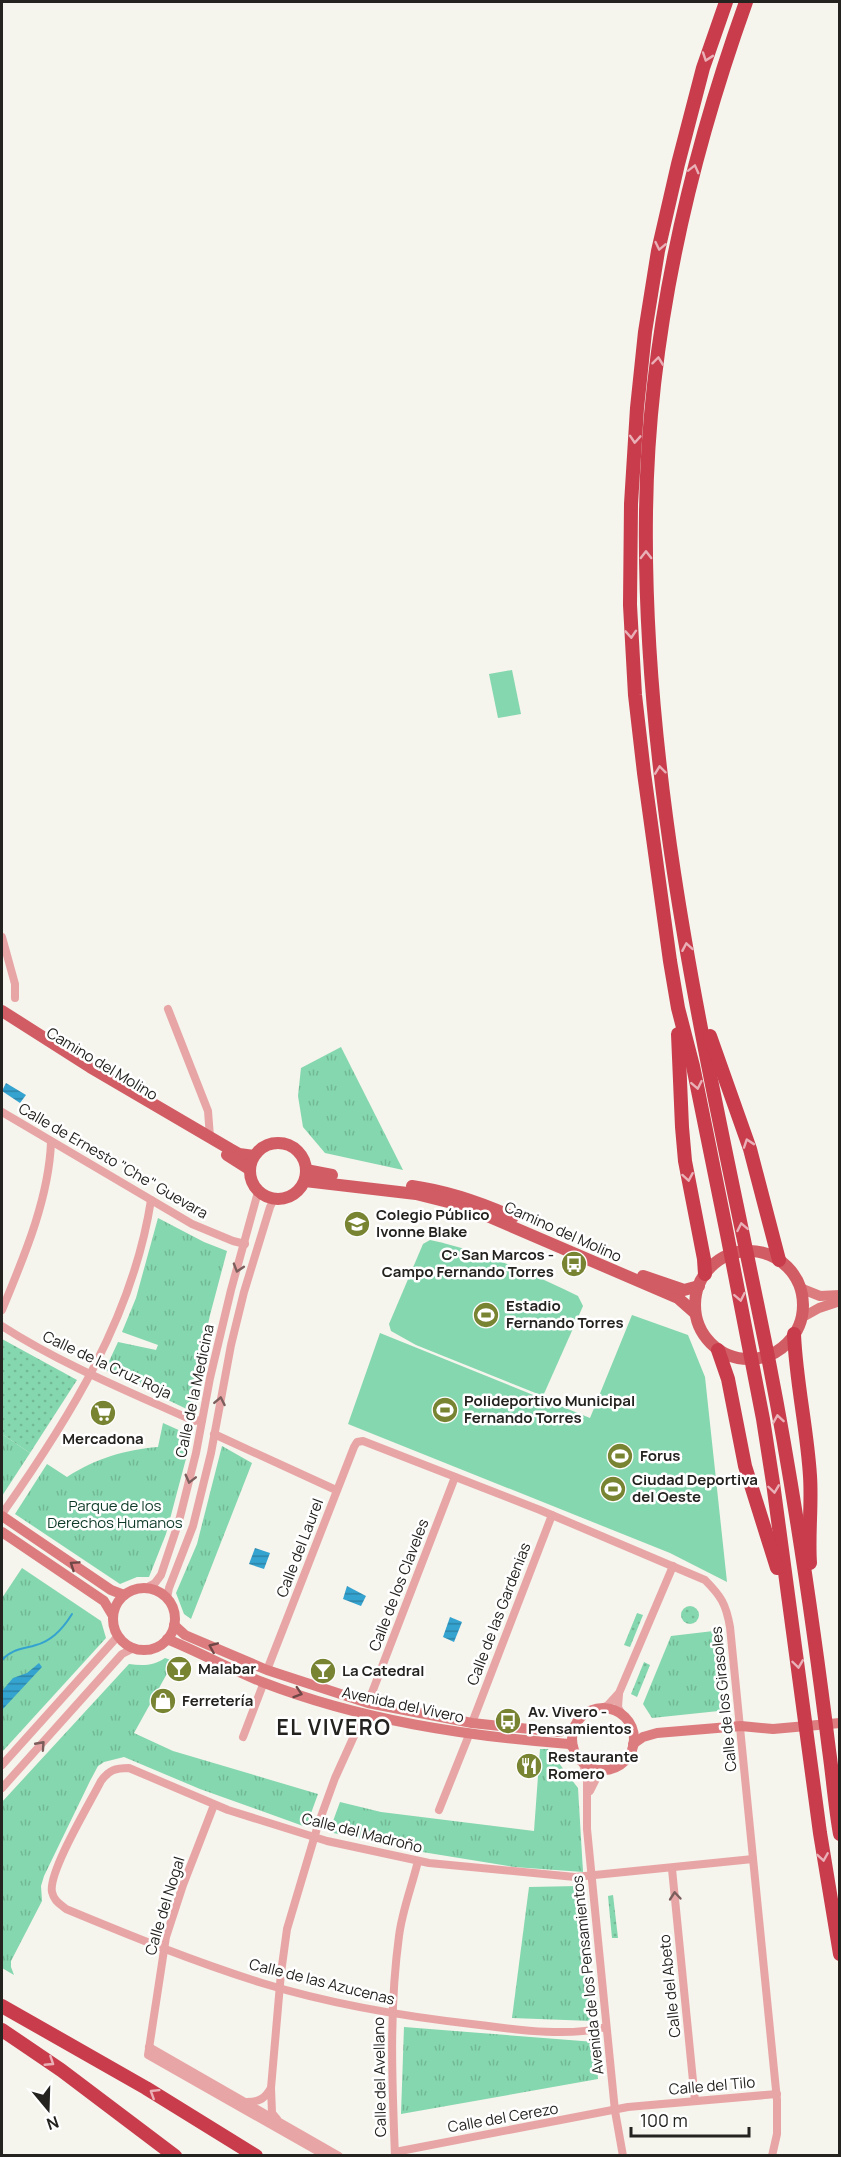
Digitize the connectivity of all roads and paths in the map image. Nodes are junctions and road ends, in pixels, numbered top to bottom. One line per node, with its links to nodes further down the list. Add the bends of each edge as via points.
1 (726, 2): 6 (highway, one-way to 6, via 698,90 658,251 640,376 631,504 630,605 635,695)
2 (746, 2): 5 (highway, one-way to 2, via 667,828 652,704 646,508 652,413 675,252 694,168)
3 (2, 937): 4 (street)
4 (15, 998)
5 (697, 1005): 20 (highway, one-way to 5, via 750,1149); 44 (highway, one-way to 5, via 770,1369)
6 (678, 1008): 21 (highway, one-way to 21, via 685,1161); 45 (highway, one-way to 45, via 693,1066 760,1408)
7 (168, 1010): 11 (street, via 208,1111)
8 (2, 1011): 11 (main road, Camino del Molino)
9 (2, 1021): 14 (main road, Camino del Molino)
10 (2, 1112): 12 (street, Calle de Ernesto "Che" Guevara)
11 (210, 1137): 13 (main road, Camino del Molino, via 240,1154)
12 (51, 1142): 18 (street, Calle de Ernesto "Che" Guevara); 25 (street, via 36,1216)
13 (254, 1156): 14 (main road); 15 (main road, via 273,1143 285,1144 296,1149 303,1159)
14 (249, 1169): 16 (main road)
15 (305, 1175): 17 (main road, via 293,1195); 21 (main road, Camino del Molino, via 439,1190 467,1198 684,1290); 26 (main road, Camino del Molino, via 464,1206 678,1298)
16 (258, 1192): 17 (main road); 19 (street, Calle de la Medicina)
17 (274, 1199): 33 (street, one-way to 17, via 244,1292)
18 (151, 1200): 19 (street, Calle de Ernesto "Che" Guevara, via 192,1224); 31 (street, via 118,1318)
19 (245, 1244): 32 (street, Calle de la Medicina, one-way to 32)
20 (773, 1257): 21 (main road, via 740,1252 726,1257); 22 (main road, via 790,1270)
21 (705, 1275): 26 (main road, via 695,1299)
22 (800, 1288): 23 (main road, via 820,1296); 27 (main road)
23 (840, 1295)
24 (840, 1300): 27 (main road)
25 (2, 1310)
26 (695, 1313): 30 (main road, via 700,1328)
27 (801, 1318): 29 (main road)
28 (2, 1326): 31 (street, Calle de la Cruz Roja)
29 (794, 1334): 30 (main road, via 769,1355 748,1359); 44 (highway, via 810,1478)
30 (718, 1350): 45 (highway, via 728,1379 745,1466)
31 (92, 1373): 32 (street, Calle de la Cruz Roja, via 194,1421); 37 (street)
32 (202, 1420): 41 (street, Calle de la Medicina, one-way to 41, via 167,1559 161,1575)
33 (214, 1434): 36 (street); 43 (street, via 193,1526)
34 (363, 1441): 35 (street, Calle de los Girasoles); 36 (street, Calle del Laurel, via 354,1447)
35 (455, 1477): 38 (street, Calle de los Girasoles); 54 (street, Calle de los Claveles)
36 (336, 1490): 51 (street, Calle del Laurel)
37 (2, 1515): 42 (main road, one-way to 37)
38 (552, 1515): 40 (street, Calle de los Girasoles); 62 (street, Calle de las Gardenias)
39 (2, 1532): 46 (main road, via 104,1601)
40 (673, 1566): 53 (street); 60 (street, Calle de los Girasoles, via 705,1580 727,1608)
41 (146, 1588): 42 (main road); 43 (main road)
42 (124, 1595): 46 (main road)
43 (167, 1599): 47 (main road, via 173,1609)
44 (808, 1601): 74 (highway)
45 (789, 1606): 82 (highway, one-way to 82)
46 (113, 1616): 48 (main road)
47 (174, 1625): 49 (main road); 51 (main road, Avenida del Vivero, one-way to 47, via 185,1635)
48 (118, 1636): 50 (main road); 68 (street)
49 (167, 1639): 50 (main road, via 153,1648); 52 (main road, Avenida del Vivero)
50 (134, 1648): 70 (street, one-way to 50, via 122,1654)
51 (267, 1670): 54 (main road, Avenida del Vivero)
52 (264, 1682): 57 (main road, Avenida del Vivero, one-way to 57); 64 (street)
53 (619, 1693): 55 (street); 56 (street)
54 (368, 1703): 62 (main road, Avenida del Vivero)
55 (602, 1708): 56 (main road); 61 (main road, via 585,1714)
56 (621, 1713): 59 (main road)
57 (364, 1714): 62 (main road, Avenida del Vivero); 75 (street)
58 (840, 1723): 60 (main road, via 783,1728)
59 (631, 1726): 63 (main road); 65 (main road)
60 (741, 1726): 63 (main road); 76 (street, Calle de los Girasoles)
61 (574, 1728): 62 (main road, Avenida del Vivero, via 559,1732); 66 (main road)
62 (470, 1729): 66 (main road, Avenida del Vivero); 73 (street, Calle de las Gardenias)
63 (657, 1733): 65 (main road)
64 (243, 1737)
65 (633, 1744): 69 (main road, via 623,1762)
66 (573, 1747): 67 (main road)
67 (582, 1761): 69 (main road); 71 (street, Avenida de los Pensamientos)
68 (2, 1765)
69 (604, 1770): 71 (street)
70 (2, 1788)
71 (589, 1792): 79 (street, Avenida de los Pensamientos, via 587,1829)
72 (214, 1804): 75 (street, Calle del Madroño); 80 (street, Calle del Madroño, via 129,1768 108,1772 54,1873); 81 (street, Calle del Nogal)
73 (439, 1810)
74 (840, 1834)
75 (314, 1837): 77 (street, Calle del Madroño); 83 (street, via 287,1929)
76 (753, 1859): 78 (street, Calle del Madroño); 90 (street, Calle de los Girasoles)
77 (418, 1861): 79 (street, Calle del Madroño, via 535,1875); 85 (street, Calle del Avellano, via 399,1933)
78 (672, 1869): 79 (street, Calle del Madroño); 91 (street, Calle del Abeto, one-way to 78)
79 (592, 1876): 86 (street, Avenida de los Pensamientos)
80 (51, 1891): 81 (street, Calle de las Azucenas, via 55,1901 66,1910)
81 (164, 1949): 83 (street, Calle de las Azucenas); 88 (street, Calle del Nogal)
82 (840, 1954)
83 (280, 1988): 85 (street, Calle de las Azucenas); 89 (street)
84 (2, 2006): 95 (highway, one-way to 84)
85 (393, 2013): 86 (street, Calle de las Azucenas, via 517,2030 590,2031); 96 (street, Calle del Avellano)
86 (606, 2026): 93 (street, Avenida de los Pensamientos)
87 (2, 2030): 97 (highway, one-way to 97)
88 (149, 2051): 92 (street); 100 (street)
89 (272, 2088): 92 (street, via 265,2098); 94 (street, via 272,2113)
90 (777, 2094): 91 (street, Calle del Tilo); 103 (street, Calle de los Girasoles, via 777,2134)
91 (695, 2101): 93 (street, Calle del Tilo)
92 (246, 2102): 94 (street)
93 (615, 2110): 96 (street, Calle del Cerezo); 102 (street, Avenida de los Pensamientos)
94 (280, 2122): 101 (street)
95 (203, 2123): 98 (highway); 99 (highway, via 233,2133)
96 (395, 2154)
97 (175, 2156)
98 (256, 2156)
99 (270, 2156)
100 (326, 2156)
101 (339, 2156)
102 (623, 2156)
103 (772, 2156)

